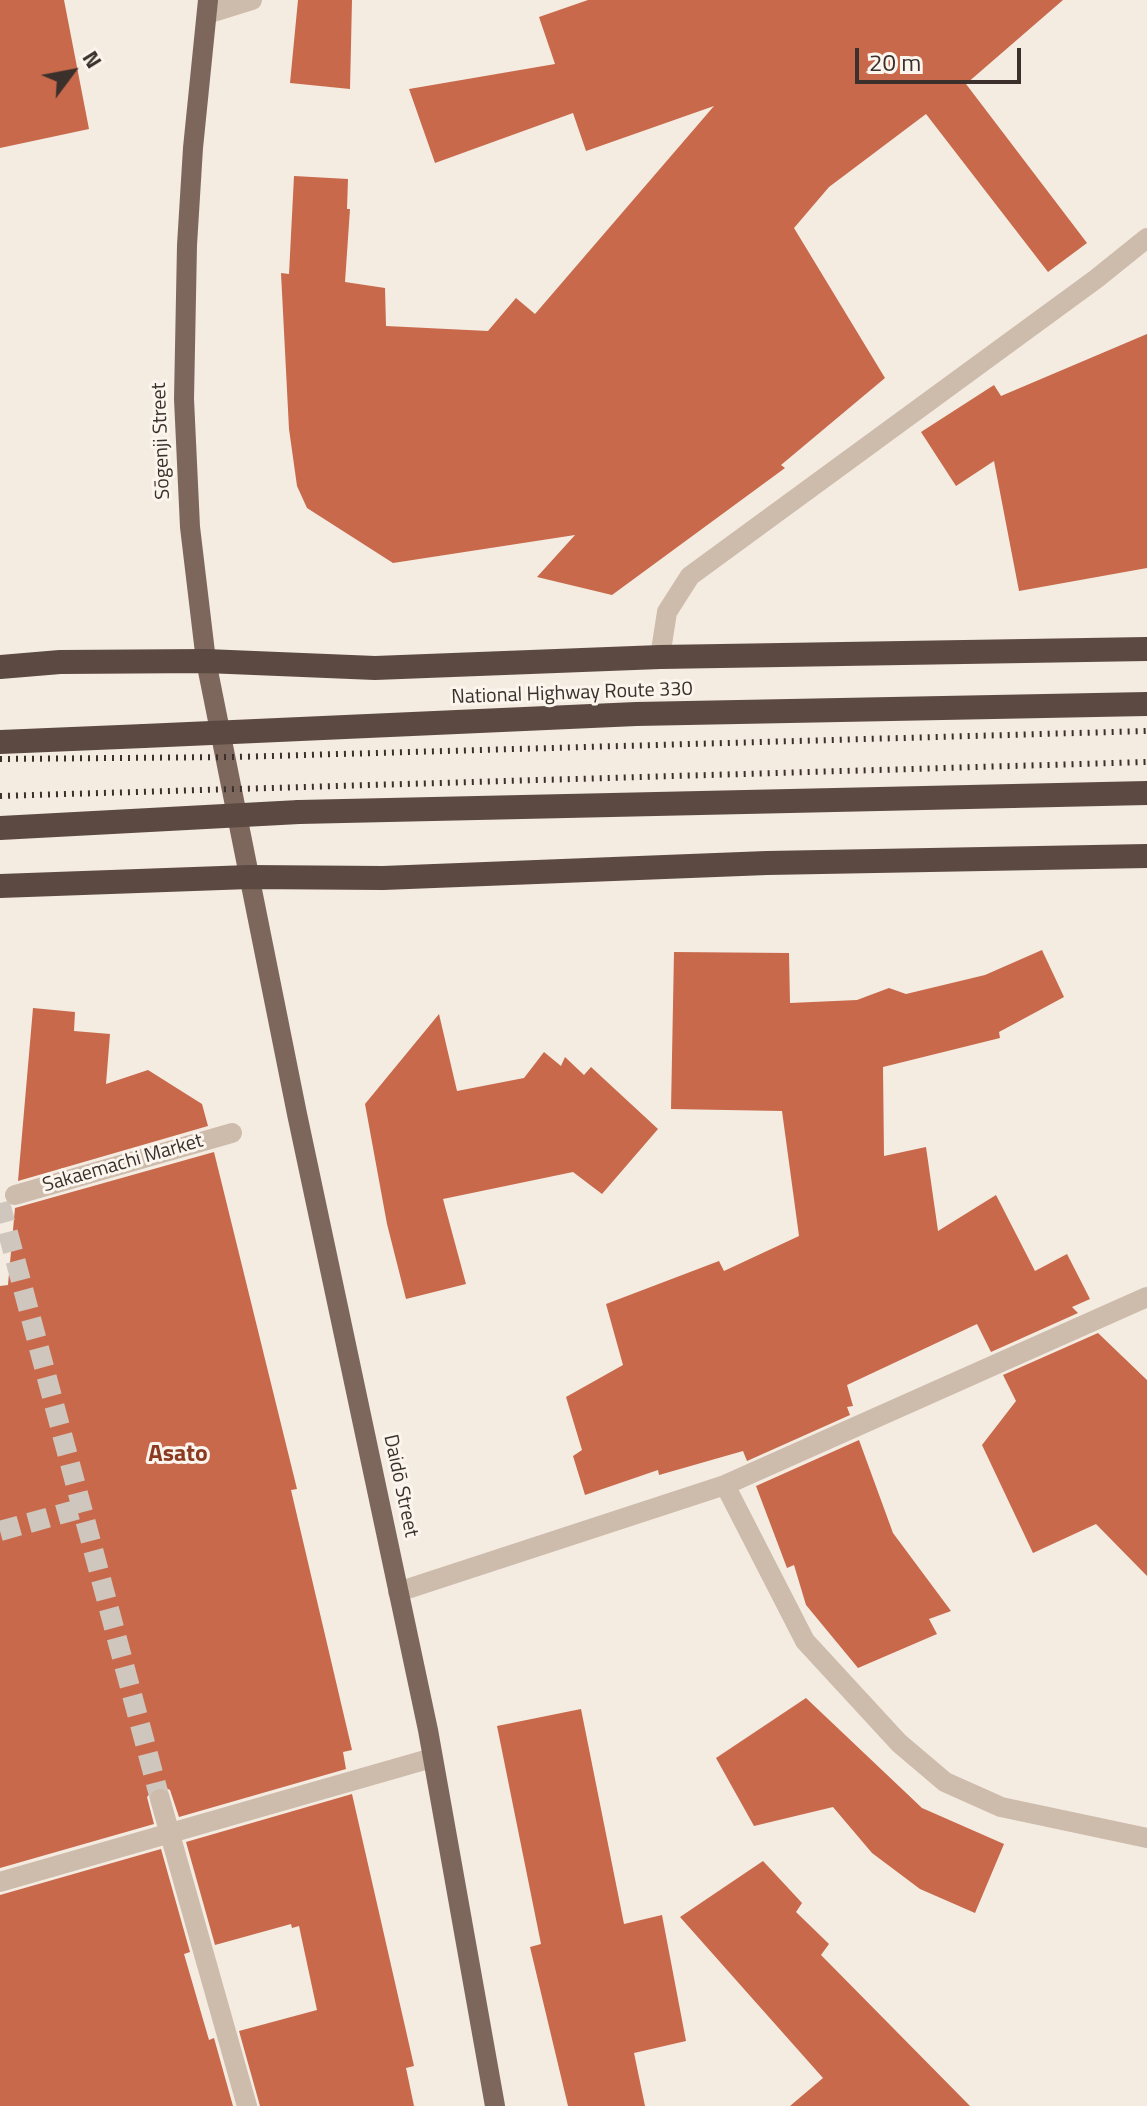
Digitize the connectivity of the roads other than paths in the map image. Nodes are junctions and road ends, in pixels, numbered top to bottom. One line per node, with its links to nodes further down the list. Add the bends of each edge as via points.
1 (252, 0): 2 (street)
2 (208, 7): 6 (main road, Sōgenji Street, via 189,217 184,384 190,527)
3 (1147, 238): 5 (street, via 690,576 667,612)
4 (1147, 649): 5 (highway)
5 (660, 657): 6 (highway, via 375,668)
6 (206, 661): 7 (highway); 13 (main road, Sōgenji Street)
7 (0, 667)
8 (1147, 704): 9 (highway, National Highway Route 330, bridge, via 636,714)
9 (0, 742)
10 (1147, 793): 11 (highway, bridge, via 299,812)
11 (0, 828)
12 (1147, 856): 13 (highway, via 383,878)
13 (249, 877): 14 (highway); 19 (main road, Daidō Street)
14 (0, 886)
15 (232, 1133): 16 (street, Sakaemachi Market)
16 (15, 1195)
17 (1147, 1297): 18 (street)
18 (725, 1485): 19 (street); 23 (street, via 805,1641 899,1743 945,1782 1001,1807)
19 (398, 1592): 20 (main road, Daidō Street)
20 (432, 1758): 22 (street); 26 (main road, Daidō Street)
21 (160, 1799): 22 (street)
22 (169, 1832): 24 (street); 25 (street)
23 (1147, 1838)
24 (0, 1882)
25 (247, 2106)
26 (495, 2106)

